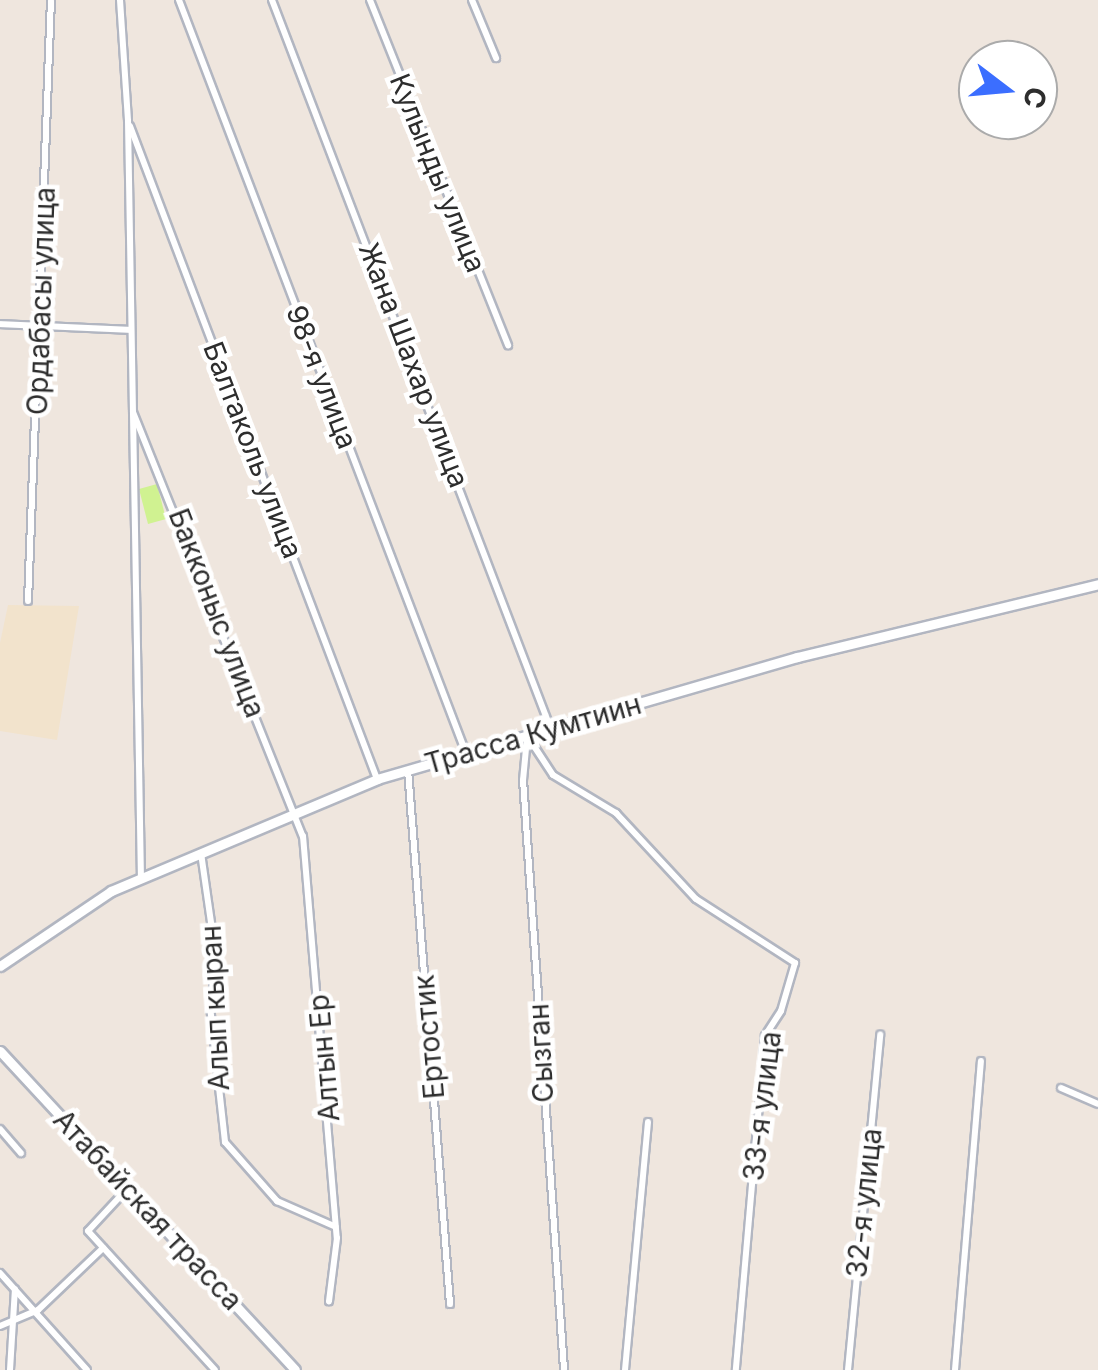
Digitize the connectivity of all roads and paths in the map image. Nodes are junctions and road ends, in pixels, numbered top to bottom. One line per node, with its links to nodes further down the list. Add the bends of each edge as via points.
1 (51, 0): 10 (street, Ордабасы улица)
2 (120, 0): 8 (street)
3 (179, 0): 18 (street, 98-я улица)
4 (272, 0): 16 (street, Жана Шахар улица)
5 (370, 0): 12 (street, Кулынды улица)
6 (472, 0): 7 (street)
7 (496, 58)
8 (128, 122): 11 (street); 20 (street, Балтаколь улица)
9 (0, 324): 10 (street)
10 (42, 326): 11 (street); 15 (street, Ордабасы улица)
11 (130, 330): 13 (street)
12 (508, 345)
13 (133, 412): 21 (street, Бакконыс улица); 23 (street)
14 (1098, 584): 16 (street, Трасса Кумтиин, via 797,658)
15 (28, 601)
16 (552, 732): 17 (street, Трасса Кумтиин)
17 (528, 737): 18 (street, Трасса Кумтиин); 47 (street, Сызган, via 523,780); 49 (street, 33-я улица, via 553,775 616,812 696,899 795,962 781,1012 765,1036)
18 (466, 753): 19 (street, Трасса Кумтиин)
19 (408, 770): 20 (street, Трасса Кумтиин); 39 (street, Ертостик)
20 (378, 779): 21 (street, Трасса Кумтиин)
21 (295, 816): 22 (street, Трасса Кумтиин); 34 (street, Алтын Ер, via 303,836)
22 (201, 852): 23 (street, Трасса Кумтиин); 34 (street, Алып кыран, via 217,964 210,1006 225,1142 278,1201)
23 (141, 878): 24 (street, Трасса Кумтиин)
24 (0, 966)
25 (880, 1035): 50 (street, 32-я улица)
26 (0, 1050): 33 (street, Атабайская трасса)
27 (981, 1061): 51 (street)
28 (1061, 1088): 29 (street)
29 (1098, 1104)
30 (648, 1122): 48 (street)
31 (0, 1129): 32 (street)
32 (21, 1153)
33 (127, 1189): 35 (street, via 89,1223); 46 (street, Атабайская трасса)
34 (336, 1227): 38 (street, Алтын Ер)
35 (103, 1248): 40 (street); 45 (street)
36 (0, 1273): 37 (street)
37 (16, 1288): 40 (street); 41 (street)
38 (328, 1301)
39 (450, 1304)
40 (38, 1310): 41 (street); 44 (street)
41 (12, 1324): 42 (street); 43 (street)
42 (0, 1326)
43 (10, 1370)
44 (87, 1370)
45 (215, 1370)
46 (295, 1370)
47 (564, 1370)
48 (625, 1370)
49 (736, 1370)
50 (848, 1370)
51 (955, 1370)

